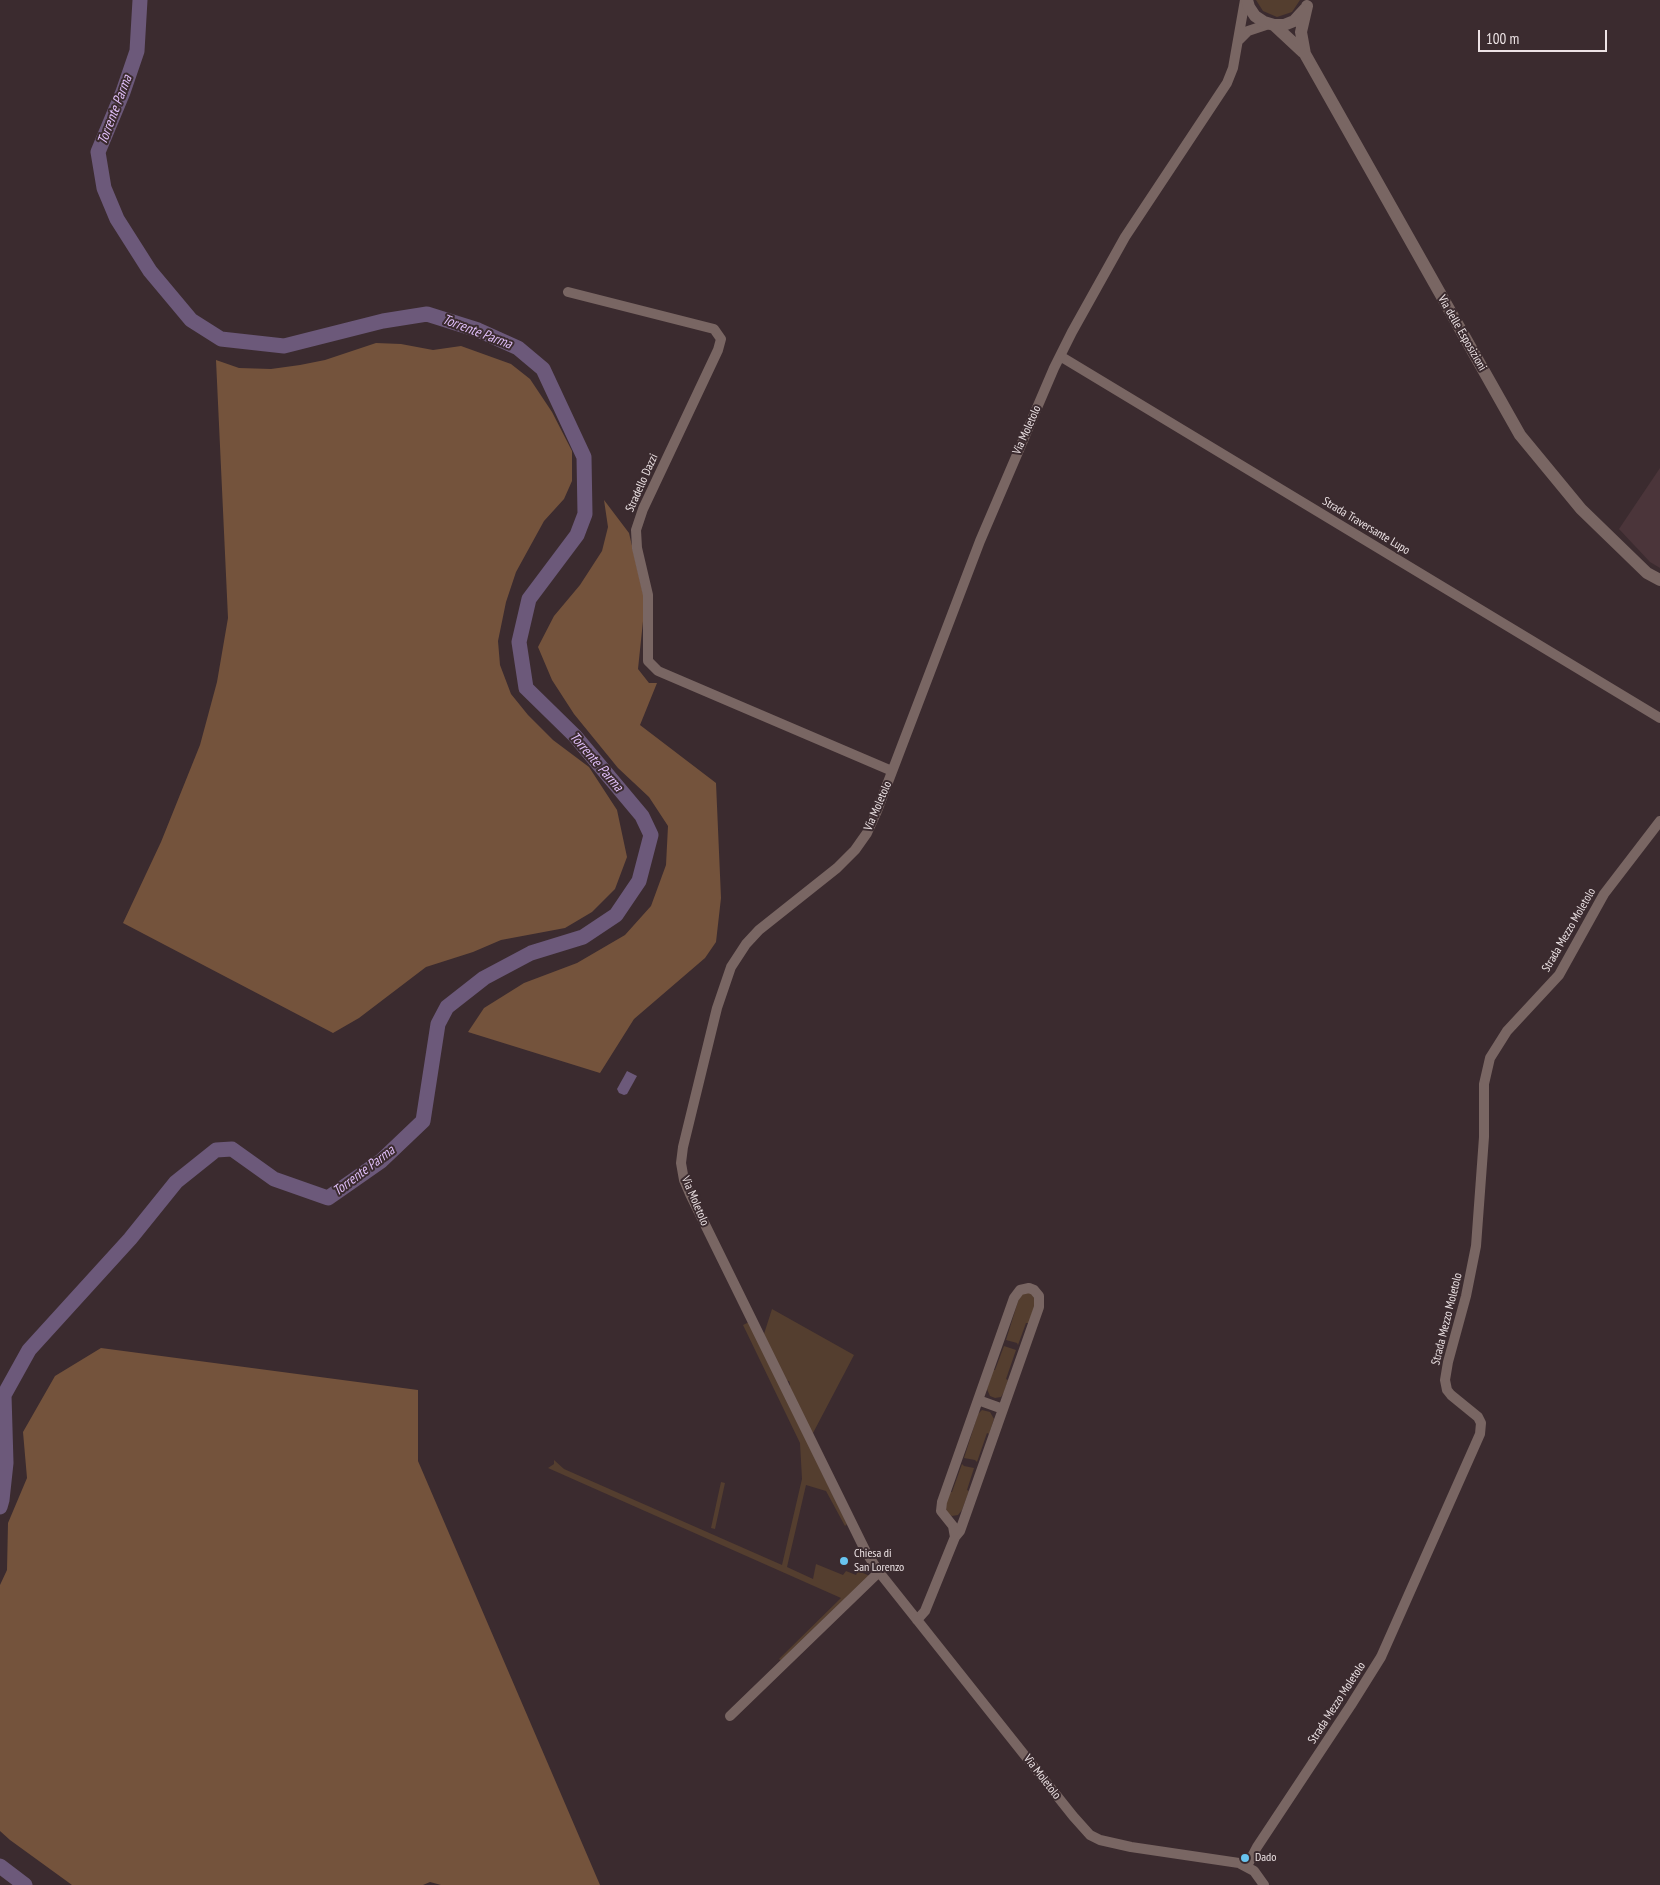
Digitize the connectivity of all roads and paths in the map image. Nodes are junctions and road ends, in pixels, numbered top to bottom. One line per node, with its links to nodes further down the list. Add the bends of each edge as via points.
1 (1246, 0): 3 (street, Via Moletolo, via 1255,16); 4 (street, Via Moletolo)
2 (1308, 3): 3 (street, via 1294,21); 5 (street, Via delle Esposizioni, via 1301,32)
3 (1271, 27): 4 (street, via 1248,31); 5 (street, Via delle Esposizioni)
4 (1238, 42): 7 (street, Via Moletolo, via 1227,83 1125,237)
5 (1305, 54): 8 (street, Via delle Esposizioni, via 1520,435 1581,508 1647,573)
6 (568, 292): 10 (street, Stradello Dazzi, via 714,330 721,339 636,530 648,595 648,661 658,671)
7 (1060, 356): 9 (street, Strada Traversante Lupo); 10 (street, Via Moletolo, via 980,541)
8 (1660, 580)
9 (1660, 718)
10 (892, 771): 17 (street, Via Moletolo, via 872,823 855,850 759,930 736,959 719,999 681,1158 690,1194 855,1532)
11 (1660, 821): 20 (street, Strada Mezzo Moletolo, via 1604,894 1559,975 1507,1031 1486,1068 1474,1260 1445,1380 1451,1395 1478,1417 1480,1434 1380,1657)
12 (978, 1400): 13 (street); 13 (street, via 1015,1295 1023,1289 1031,1289 1038,1294 1040,1304); 15 (street, via 941,1504 941,1512)
13 (1003, 1409): 14 (street)
14 (967, 1511): 15 (street, via 958,1520); 16 (street)
15 (947, 1519): 16 (street, via 954,1526)
16 (955, 1537): 18 (street, via 925,1611)
17 (879, 1572): 18 (street, Via Moletolo); 19 (street)
18 (917, 1620): 20 (street, Via Moletolo, via 1090,1835 1110,1844)
19 (730, 1716)
20 (1247, 1866): 21 (street)
21 (1264, 1885)

